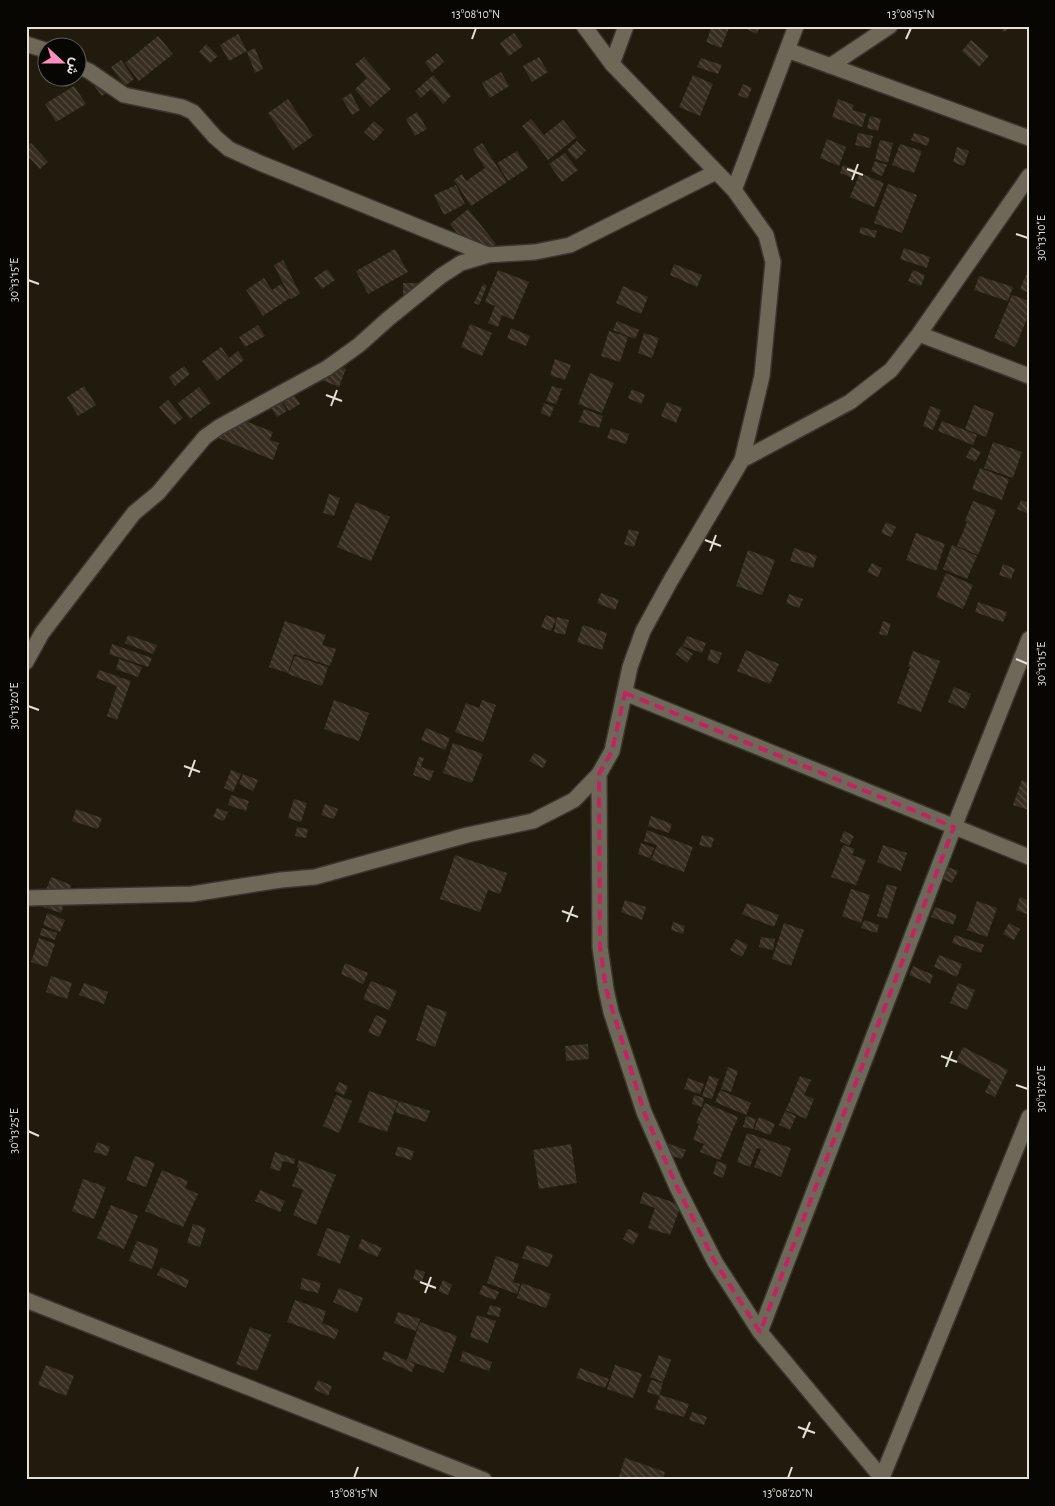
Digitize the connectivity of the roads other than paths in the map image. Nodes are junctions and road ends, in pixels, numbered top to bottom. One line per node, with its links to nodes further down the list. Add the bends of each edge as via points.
1 (584, 26): 8 (street)
2 (626, 26): 8 (street)
3 (796, 26): 7 (street)
4 (890, 26): 9 (street)
5 (26, 44): 6 (street)
6 (38, 48)
7 (787, 50): 9 (street); 14 (street)
8 (612, 64): 12 (street)
9 (830, 66): 11 (street)
10 (88, 71): 15 (street, via 124,95 193,112 229,149)
11 (1029, 138)
12 (716, 172): 14 (street); 15 (street, via 570,245 535,252)
13 (1029, 176): 16 (street)
14 (734, 190): 18 (street, via 766,235 773,262 762,376)
15 (488, 255): 20 (street, via 462,263 441,276 327,368 205,438 158,493 134,513 42,633)
16 (919, 334): 17 (street); 18 (street, via 891,370 850,402)
17 (1029, 376)
18 (742, 460): 21 (street, via 643,630)
19 (1029, 639): 23 (street)
20 (26, 662)
21 (625, 693): 22 (street, via 612,750); 23 (street)
22 (599, 774): 25 (street, via 574,800 533,821 467,835 315,877 192,894); 28 (street, via 600,947 611,1012 644,1112 676,1187 715,1262)
23 (954, 827): 24 (street); 28 (street)
24 (1029, 857)
25 (26, 898)
26 (1029, 1117): 29 (street)
27 (26, 1300): 30 (street)
28 (760, 1332): 29 (street)
29 (881, 1479)
30 (484, 1480)

